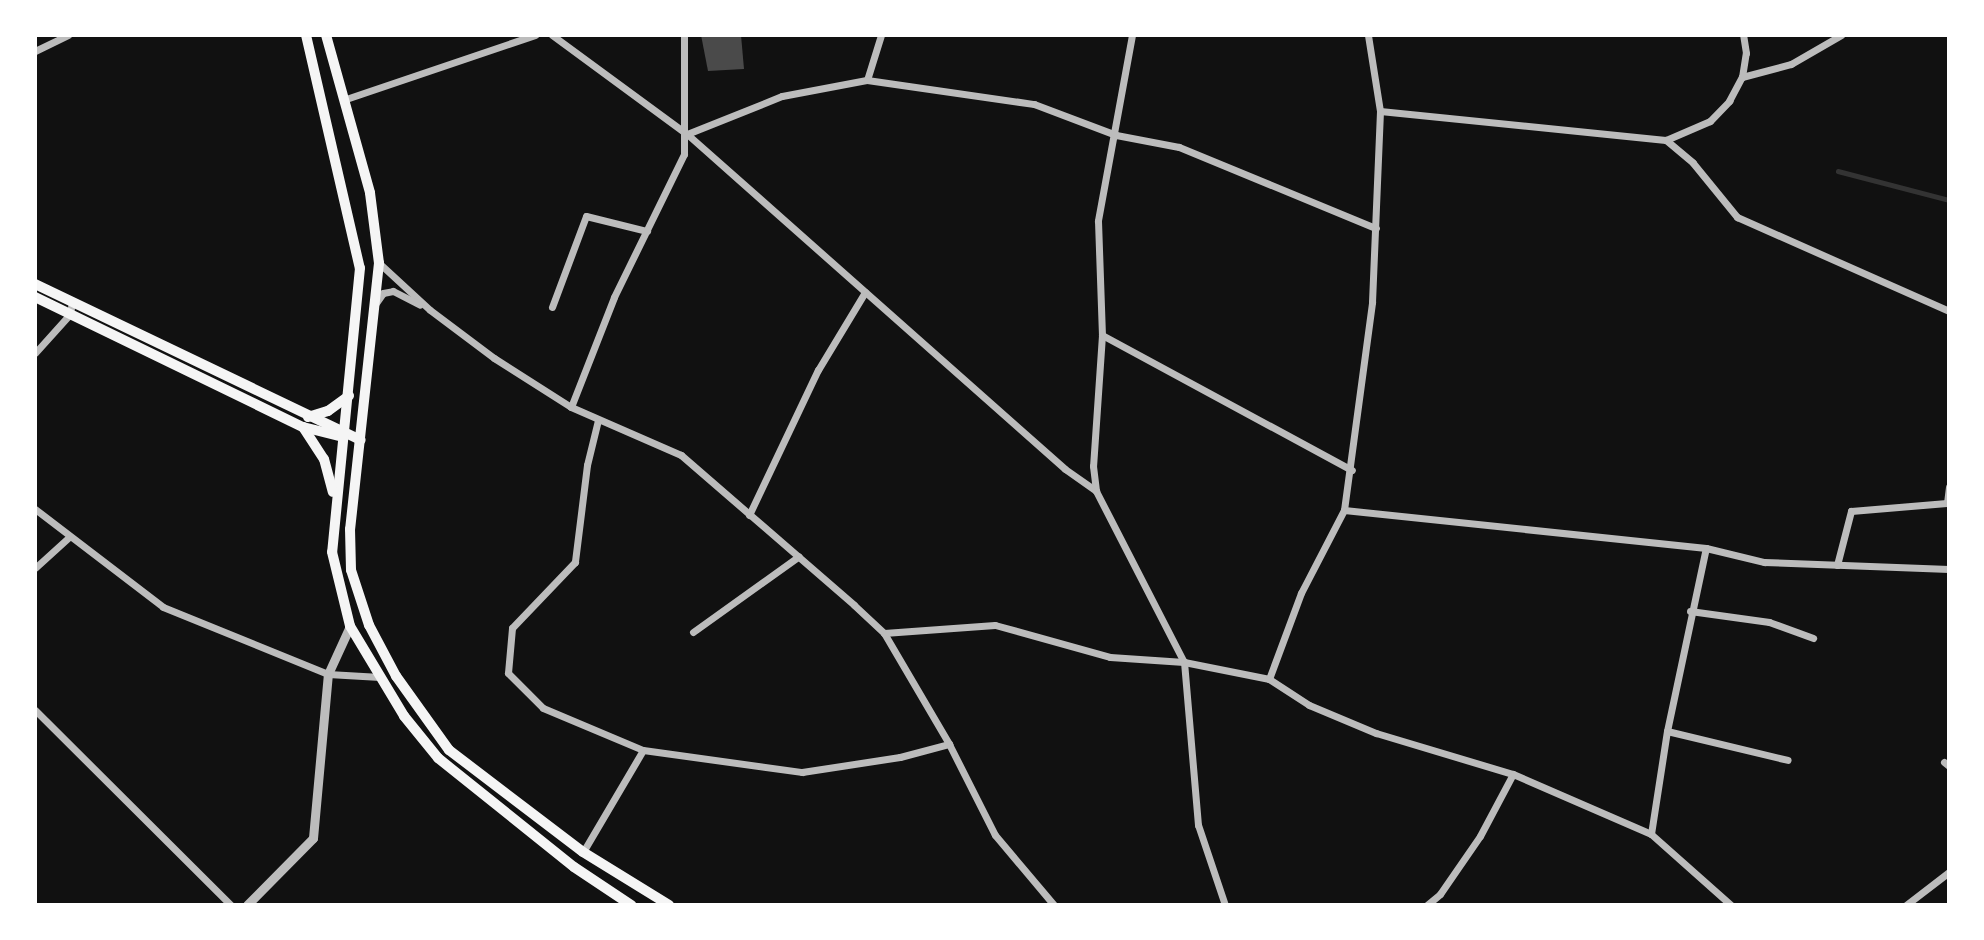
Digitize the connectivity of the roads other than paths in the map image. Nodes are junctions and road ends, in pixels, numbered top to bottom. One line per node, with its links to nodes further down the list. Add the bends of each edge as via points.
1 (68, 35): 12 (street)
2 (306, 35): 34 (main road, via 358,245 360,302)
3 (326, 35): 15 (main road)
4 (535, 35): 15 (street)
5 (552, 35): 17 (street)
6 (684, 35): 17 (street)
7 (881, 35): 14 (street)
8 (1132, 35): 18 (street)
9 (1368, 35): 16 (street)
10 (1744, 35): 13 (street)
11 (1841, 35): 13 (street, via 1791,64)
12 (35, 51)
13 (1742, 77): 19 (street, via 1729,101 1710,121)
14 (867, 80): 17 (street, via 782,96); 18 (street, via 1034,104)
15 (343, 100): 22 (main road, via 370,192)
16 (1380, 111): 19 (street); 20 (street)
17 (687, 134): 21 (street, via 684,154); 24 (street)
18 (1116, 135): 20 (street, via 1179,147); 32 (street, via 1097,221)
19 (1666, 140): 30 (street, via 1693,163 1737,217)
20 (1376, 228): 40 (street)
21 (647, 231): 28 (street, via 586,216); 35 (street, via 614,297)
22 (380, 263): 27 (main road); 29 (street)
23 (35, 284): 26 (main road)
24 (865, 292): 42 (street, via 1065,469); 46 (street, via 818,370)
25 (35, 297): 31 (main road)
26 (72, 302): 31 (street); 37 (main road)
27 (376, 303): 29 (street, via 383,293 393,291); 39 (main road)
28 (552, 307)
29 (430, 310): 35 (street)
30 (1949, 310)
31 (71, 314): 33 (street); 37 (main road)
32 (1102, 335): 40 (street); 42 (street, via 1093,466)
33 (35, 353)
34 (349, 396): 37 (main road); 38 (main road)
35 (571, 407): 36 (street)
36 (598, 420): 46 (street, via 681,455); 65 (street, via 587,464 575,562 512,628 508,673 543,708)
37 (305, 422): 38 (main road); 43 (main road, via 324,459)
38 (344, 435): 39 (main road); 43 (main road)
39 (361, 440): 69 (main road, via 350,529 351,570 369,625 396,676 449,750)
40 (1352, 470): 45 (street)
41 (1949, 487): 50 (street, via 1947,503 1851,511)
42 (1096, 491): 58 (street)
43 (335, 501): 54 (main road, via 332,552)
44 (35, 509): 47 (street)
45 (1344, 510): 48 (street); 61 (street, via 1301,593)
46 (748, 515): 49 (street)
47 (68, 538): 51 (street); 59 (street, via 163,607)
48 (1706, 548): 50 (street, via 1764,562); 53 (street)
49 (799, 556): 55 (street); 56 (street)
50 (1837, 565): 52 (street)
51 (35, 568)
52 (1949, 569)
53 (1690, 611): 57 (street, via 1769,622); 63 (street)
54 (350, 626): 59 (street); 60 (main road)
55 (693, 632)
56 (884, 633): 58 (street, via 995,625 1110,657); 64 (street)
57 (1813, 638)
58 (1184, 662): 61 (street); 77 (street, via 1198,825)
59 (328, 674): 60 (street); 73 (street, via 313,838)
60 (380, 677): 70 (main road, via 438,758)
61 (1269, 679): 67 (street, via 1309,705 1376,733)
62 (35, 710): 72 (street)
63 (1667, 731): 66 (street); 68 (street)
64 (949, 744): 65 (street, via 900,757 802,772); 76 (street, via 995,835)
65 (643, 750): 69 (street)
66 (1788, 760)
67 (1513, 774): 68 (street); 78 (street, via 1480,836 1440,894)
68 (1651, 834): 79 (street)
69 (583, 852): 70 (main road); 75 (main road)
70 (574, 867): 74 (main road)
71 (1949, 872): 80 (street)
72 (231, 905)
73 (247, 905)
74 (631, 905)
75 (669, 905)
76 (1054, 905)
77 (1225, 905)
78 (1427, 905)
79 (1731, 905)
80 (1906, 905)

